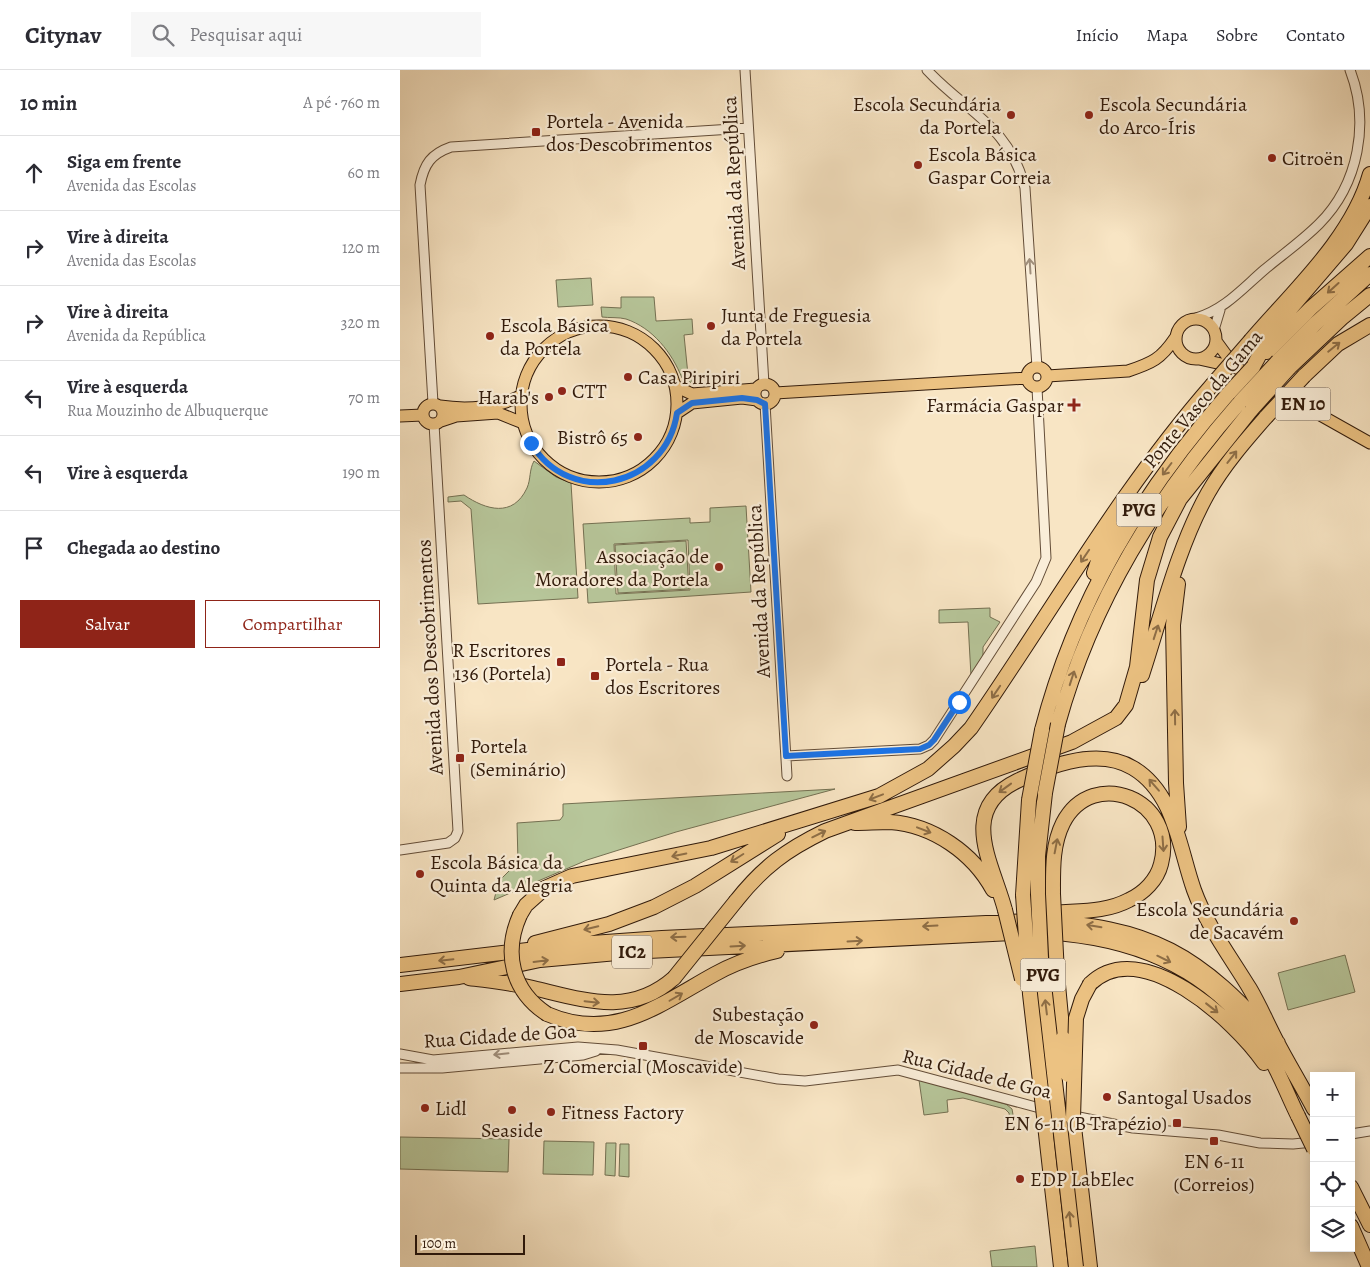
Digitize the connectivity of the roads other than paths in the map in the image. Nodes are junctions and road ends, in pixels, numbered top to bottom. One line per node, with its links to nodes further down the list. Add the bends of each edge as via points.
1 (745, 70): 4 (street, Avenida da República)
2 (927, 70): 20 (street, one-way to 2, via 1024,188 1015,159 995,130)
3 (1350, 70): 10 (street, via 1361,121 1355,169 1345,190 1318,225)
4 (748, 128): 26 (street, Avenida da República); 28 (street, via 451,147 437,152 423,170 420,185)
5 (1370, 174): 36 (highway, bridge, via 1362,199 1339,236 1182,421)
6 (1370, 206): 15 (highway, Ponte Vasco da Gama, via 1346,244 1274,328)
7 (1370, 256): 15 (highway, Ponte Vasco da Gama, one-way to 15)
8 (1370, 274): 19 (highway, Ponte Vasco da Gama, via 1315,324)
9 (1370, 295): 19 (highway)
10 (1220, 310): 11 (street); 13 (street)
11 (1196, 318): 13 (main road, EN 10, via 1210,324); 14 (main road, via 1182,323)
12 (1370, 325): 38 (highway, one-way to 12, bridge, via 1203,503 1237,450 1304,376 1338,344)
13 (1215, 336): 18 (main road, via 1210,353); 21 (main road, EN 10)
14 (1175, 338): 16 (main road, via 1178,349); 17 (main road)
15 (1266, 349): 40 (highway, Ponte Vasco da Gama / PVG, one-way to 40, bridge, via 1160,479 1113,551)
16 (1186, 357): 17 (main road); 18 (main road, EN 10)
17 (1161, 358): 22 (main road, via 1128,371)
18 (1199, 359): 21 (main road, EN 10)
19 (1284, 365): 29 (highway, bridge)
20 (1037, 367): 22 (main road); 23 (main road, via 1031,369)
21 (1235, 367): 35 (main road, EN 10)
22 (1047, 376): 25 (main road, via 1046,383)
23 (1027, 378): 25 (main road, via 1030,385); 26 (main road, via 776,393 770,385)
24 (675, 386): 26 (main road, via 692,394); 27 (main road, via 666,363 647,342 622,329 594,325 567,332 544,348 528,372); 30 (main road)
25 (1037, 388): 42 (street, via 1046,558 1036,582 944,725 929,745 920,749)
26 (760, 394): 30 (main road, via 692,403); 42 (street, Avenida da República)
27 (522, 395): 28 (main road, via 503,404 456,408); 34 (main road)
28 (437, 405): 31 (main road, via 425,408); 33 (main road, via 444,415)
29 (1246, 405): 37 (highway); 39 (highway, Ponte Vasco da Gama / PVG, via 1176,480)
30 (677, 413): 34 (main road, via 670,436 654,459 631,476 604,482 576,479 551,466 532,444)
31 (423, 415): 32 (main road); 33 (main road, via 426,421)
32 (400, 416)
33 (438, 422): 34 (main road, via 456,416 498,413); 47 (street, Avenida dos Descobrimentos, via 458,831 448,843)
34 (523, 423)
35 (1370, 443)
36 (1134, 488): 40 (highway, via 1100,555); 44 (highway, one-way to 44, via 971,728 954,746 928,769 892,790)
37 (1180, 497): 39 (highway); 41 (highway, via 1160,537 1147,580 1137,667)
38 (1186, 546): 41 (highway, one-way to 38, via 1142,675); 46 (highway, one-way to 38, via 1176,783 1173,625)
39 (1112, 582): 71 (highway, Ponte Vasco da Gama / PVG, one-way to 39, bridge, via 1043,978 1038,856 1045,793 1058,724 1078,661)
40 (1082, 611): 55 (highway, Ponte Vasco da Gama / PVG, bridge, via 1064,656 1042,730 1029,800 1023,895)
41 (1130, 692): 45 (highway, via 1126,705 1116,718 1072,742)
42 (786, 756): 43 (street, Avenida da República)
43 (787, 776)
44 (794, 824): 50 (highway, one-way to 50, bridge, via 710,848 572,876 545,888 520,915 512,935 512,969 522,990 547,1014 590,1025 625,1020 661,1006 752,957); 51 (highway, one-way to 51, via 695,886 654,907 609,924)
45 (842, 824): 48 (highway, one-way to 48, via 891,822 913,826 946,840 981,871); 53 (highway, one-way to 45, bridge, via 503,982 583,1001 606,1003 647,996 674,978 736,901 781,854)
46 (1181, 845): 48 (highway, one-way to 48, via 1154,784 1132,767 1092,758 1056,766 1010,784 988,806 983,824 984,844); 56 (highway, via 1194,891 1216,938 1251,990)
47 (404, 849)
48 (1005, 910): 55 (highway, bridge)
49 (979, 924): 51 (highway, IC2, one-way to 51, via 662,938); 56 (highway, IC2, one-way to 49, via 1215,978 1182,955 1149,940 1079,923); 62 (highway, one-way to 49, bridge, via 1057,974 1053,894 1053,859 1058,836 1066,817 1073,810 1091,798 1112,793 1125,795 1149,810 1162,832 1163,857 1154,879 1137,896 1096,910 1060,912)
50 (806, 943): 53 (highway, IC2, one-way to 50, via 521,963 593,955); 60 (highway, IC2, one-way to 60, via 1032,932 1073,934 1123,943 1171,962 1223,999 1262,1044)
51 (491, 955): 52 (highway, IC2, one-way to 52)
52 (400, 965)
53 (458, 976): 54 (highway, IC2)
54 (400, 984)
55 (1034, 1026): 70 (highway, Ponte Vasco da Gama / PVG, bridge)
56 (1278, 1043): 61 (highway, IC2)
57 (602, 1049): 58 (street, Rua Cidade de Goa, one-way to 58, via 566,1047 433,1060); 59 (street, Rua Cidade de Goa, via 583,1055 449,1068); 66 (street, Rua Cidade de Goa, via 805,1081 898,1070 1023,1105 1133,1128 1218,1135 1275,1144)
58 (400, 1054)
59 (400, 1068)
60 (1286, 1092): 62 (highway, one-way to 60, bridge, via 1076,1018 1082,999 1090,984 1106,973 1129,969 1158,976 1187,990 1222,1016 1243,1036); 65 (highway, IC2, bridge)
61 (1310, 1102)
62 (1073, 1118): 72 (highway)
63 (1370, 1131): 64 (street)
64 (1355, 1133)
65 (1310, 1141)
66 (1310, 1142)
67 (1355, 1195): 68 (highway)
68 (1370, 1225)
69 (1355, 1235): 73 (highway)
70 (1061, 1267)
71 (1076, 1267)
72 (1090, 1267)
73 (1369, 1267)

